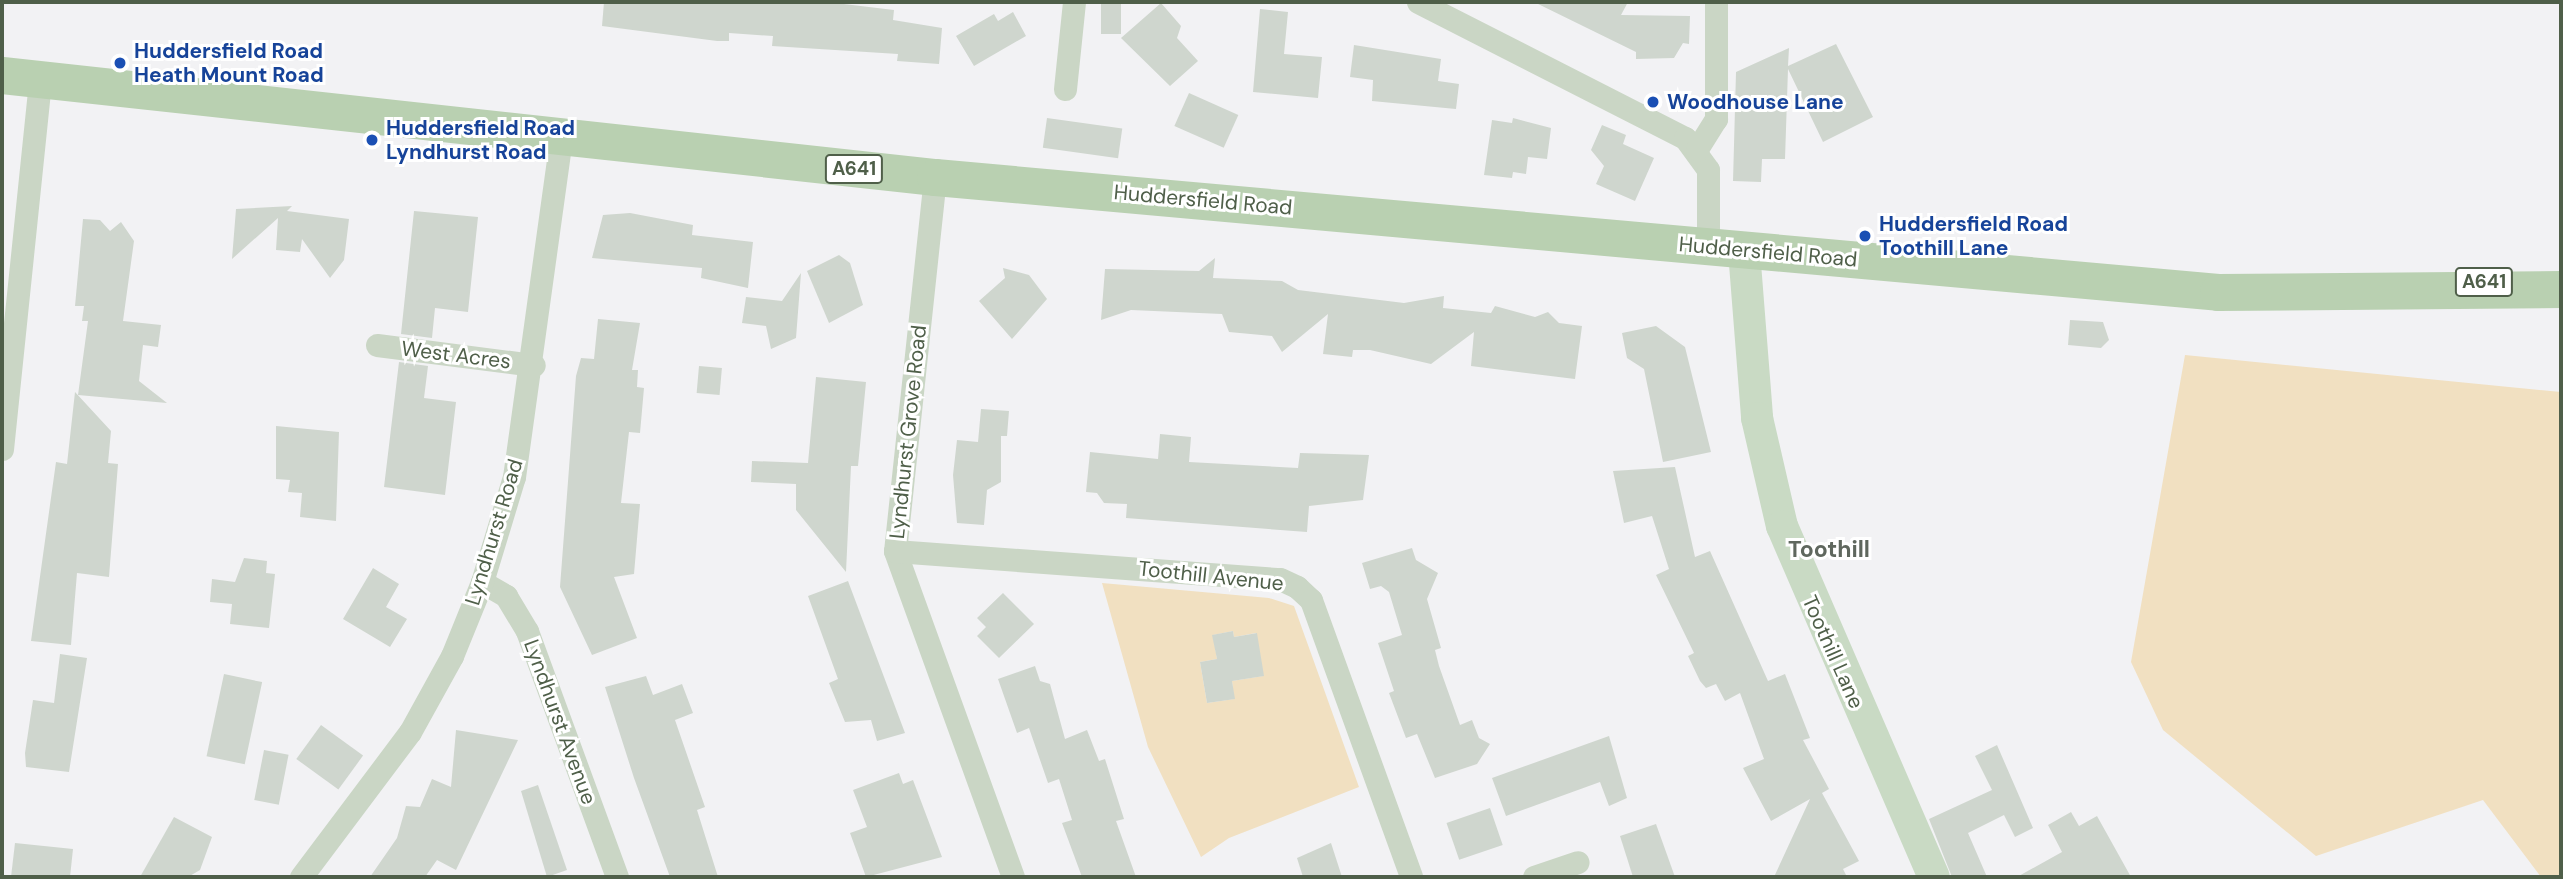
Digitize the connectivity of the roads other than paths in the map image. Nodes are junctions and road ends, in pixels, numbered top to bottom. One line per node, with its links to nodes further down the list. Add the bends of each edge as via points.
1 (1073, 2): 6 (street)
2 (1419, 2): 8 (street, via 1669,127)
3 (1716, 2): 8 (street, via 1716,119)
4 (2, 75): 5 (main road, Huddersfield Road / A641)
5 (40, 80): 7 (main road, Huddersfield Road / A641); 17 (street)
6 (1065, 89)
7 (561, 139): 9 (main road, Huddersfield Road / A641); 16 (street, Lyndhurst Road)
8 (1697, 149): 10 (street, via 1708,170)
9 (936, 177): 10 (main road, Huddersfield Road / A641); 18 (street, Lyndhurst Grove Road)
10 (1708, 248): 11 (main road, Huddersfield Road / A641)
11 (1744, 251): 14 (main road, Huddersfield Road / A641, via 2218,292); 26 (street, Toothill Lane, via 1757,418 1782,526)
12 (2561, 270): 14 (main road, Huddersfield Road / A641)
13 (2561, 289): 14 (main road, Huddersfield Road / A641)
14 (2407, 293)
15 (377, 345): 16 (street, West Acres)
16 (534, 365): 19 (street, Lyndhurst Road, via 514,477)
17 (2, 449)
18 (895, 551): 23 (street, Lyndhurst Grove Road); 24 (street, Toothill Avenue, via 1280,579 1297,587 1311,600)
19 (482, 582): 21 (street, Lyndhurst Road, via 452,656 410,732); 22 (street, Lyndhurst Avenue, via 506,596 527,631)
20 (1578, 862): 25 (street)
21 (302, 877)
22 (617, 877)
23 (1013, 877)
24 (1411, 877)
25 (1534, 877)
26 (1934, 877)

